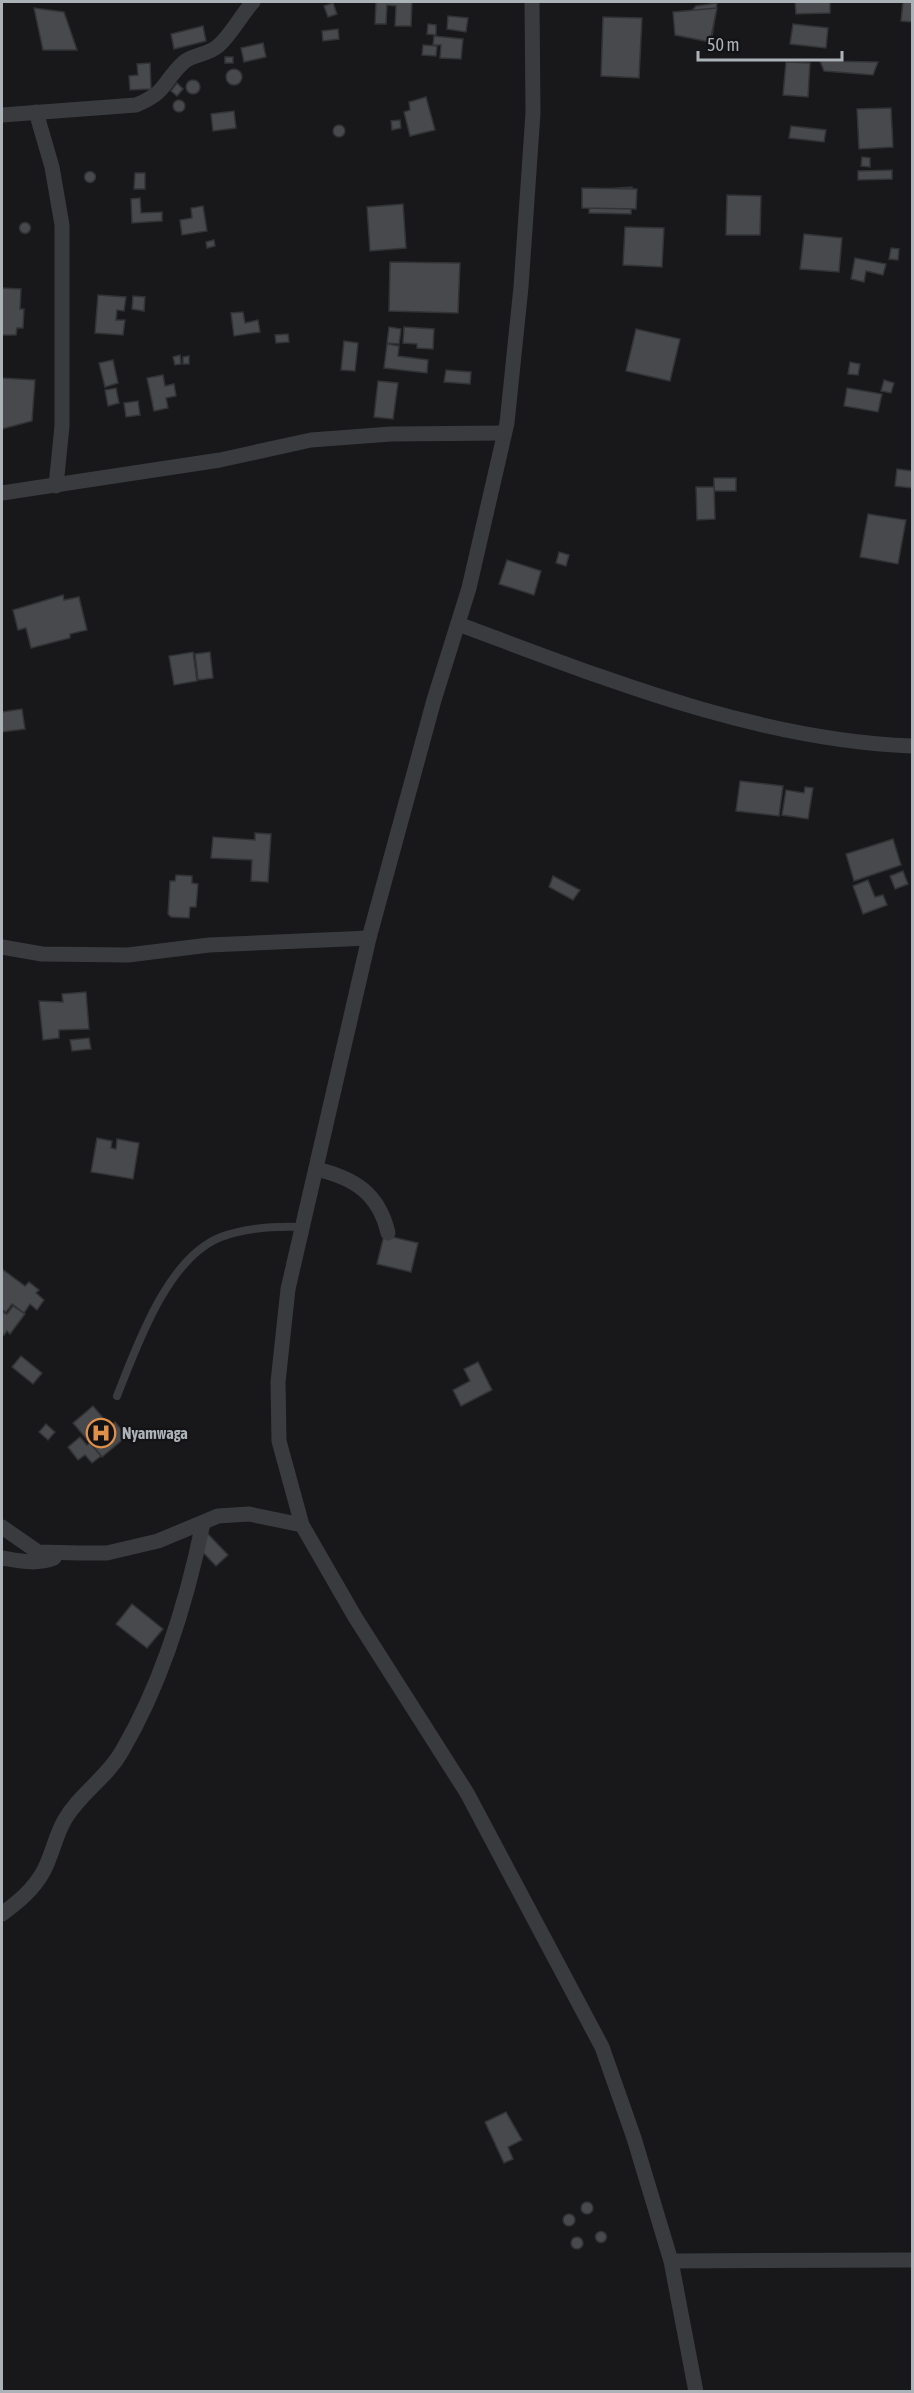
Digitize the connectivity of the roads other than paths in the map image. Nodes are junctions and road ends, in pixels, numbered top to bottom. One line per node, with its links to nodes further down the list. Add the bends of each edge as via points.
1 (253, 2): 3 (street, via 219,45 208,53 188,58 152,99 136,105)
2 (532, 2): 5 (street, via 533,113 521,287)
3 (36, 112): 4 (street); 6 (street, via 52,167 62,225 62,426)
4 (2, 115)
5 (504, 434): 6 (street, via 392,434 311,440 220,460); 8 (street)
6 (56, 486): 7 (street)
7 (2, 493)
8 (458, 624): 9 (street, via 651,694 768,725 879,745); 10 (street)
9 (912, 746)
10 (369, 938): 11 (street, via 208,945 128,955 42,954); 12 (street)
11 (2, 947)
12 (316, 1169): 13 (street); 14 (street, via 345,1179 373,1198 381,1209)
13 (303, 1227): 15 (lane, via 247,1230 220,1237 197,1253 169,1284 147,1321); 17 (street, via 288,1289 278,1382 279,1441)
14 (388, 1233)
15 (117, 1396)
16 (203, 1523): 17 (street, via 218,1516 249,1514); 19 (street, via 158,1541 106,1553); 21 (street, via 177,1628 132,1732 121,1753 83,1793 64,1822 44,1872 29,1892)
17 (302, 1525): 23 (street, via 355,1617 467,1793 602,2047)
18 (2, 1527): 19 (street, via 38,1552)
19 (65, 1553): 20 (street, via 43,1562)
20 (2, 1558)
21 (2, 1914)
22 (912, 2260): 23 (street)
23 (670, 2261): 24 (street)
24 (696, 2391)

